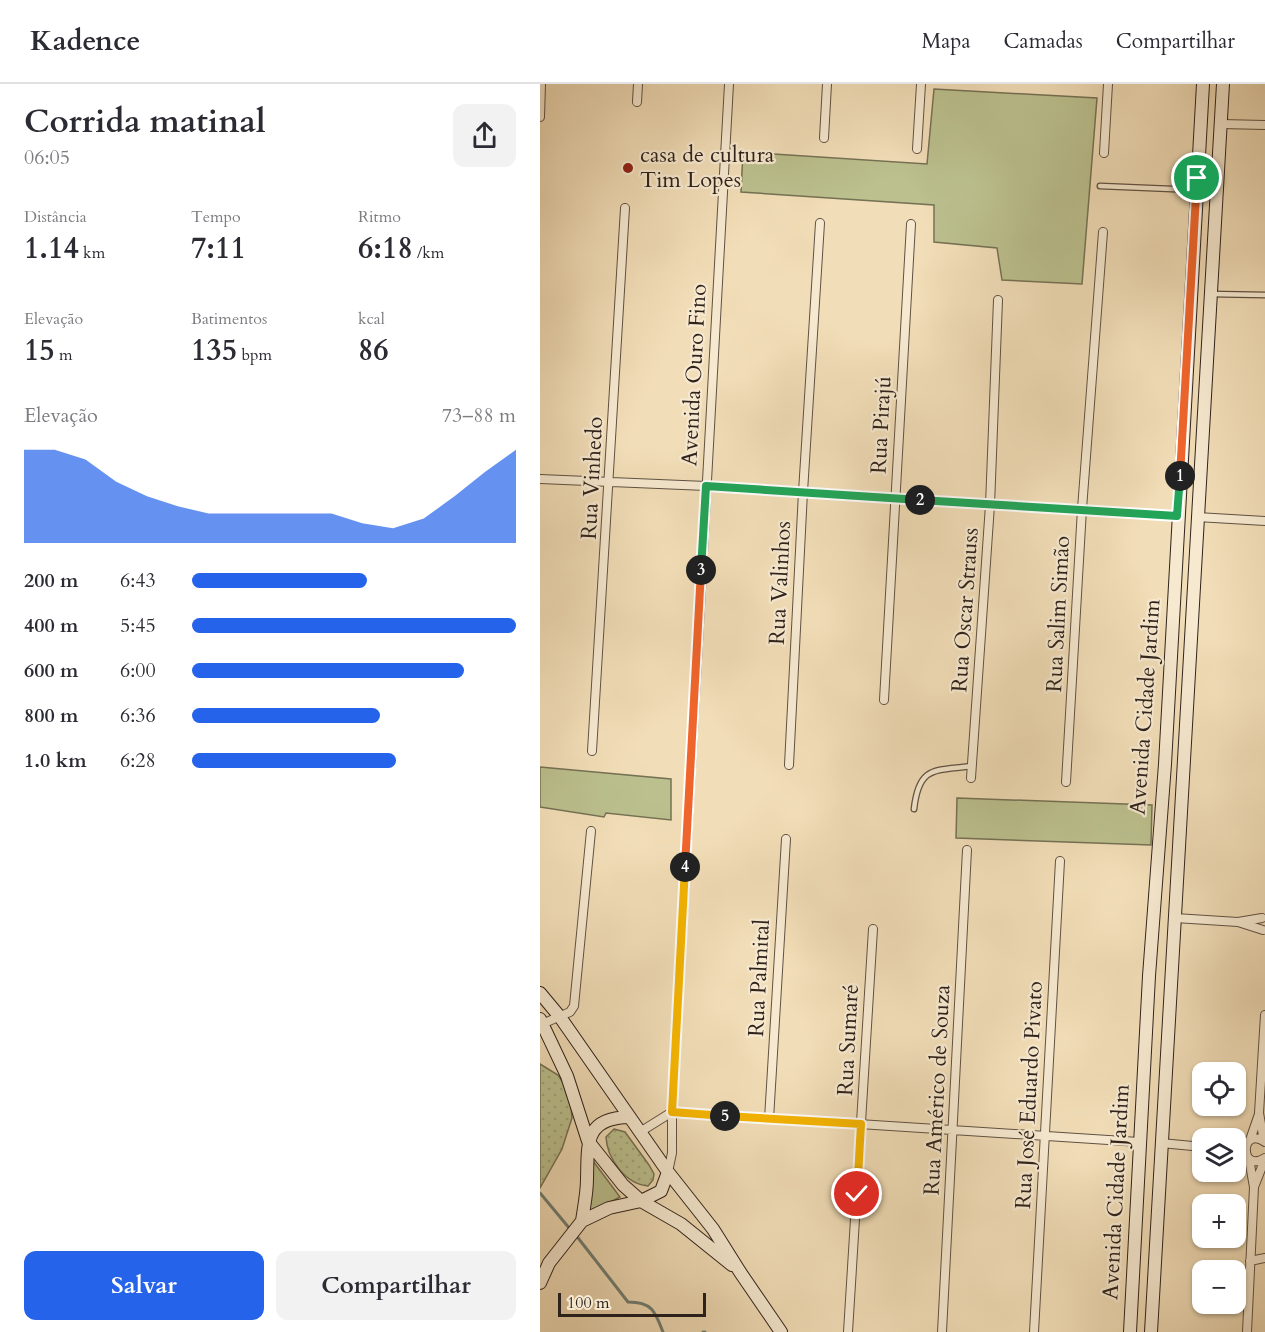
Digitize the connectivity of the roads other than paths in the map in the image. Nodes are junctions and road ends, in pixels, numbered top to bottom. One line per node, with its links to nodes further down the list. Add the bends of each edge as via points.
1 (542, 84): 10 (street)
2 (638, 84): 9 (street)
3 (729, 84): 28 (street, Avenida Ouro Fino)
4 (827, 84): 13 (street)
5 (921, 84): 14 (street)
6 (1108, 84): 15 (street)
7 (1203, 84): 17 (main road, Avenida Cidade Jardim)
8 (1223, 84): 11 (main road, Avenida Cidade Jardim)
9 (637, 102)
10 (540, 117)
11 (1221, 124): 12 (street); 18 (main road, Avenida Cidade Jardim)
12 (1265, 125)
13 (824, 138)
14 (917, 148)
15 (1104, 153)
16 (1101, 186): 17 (lane)
17 (1196, 190): 18 (main road); 33 (main road, Avenida Cidade Jardim)
18 (1215, 192): 23 (main road, Avenida Cidade Jardim)
19 (625, 208): 27 (street, Rua Vinhedo)
20 (820, 223): 29 (street, Rua Valinhos)
21 (911, 224): 30 (street, Rua Pirajú)
22 (1103, 232): 32 (street, Rua Salim Simão)
23 (1211, 294): 24 (lane); 34 (main road, Avenida Cidade Jardim)
24 (1265, 295)
25 (998, 300): 31 (street, Rua Oscar Strauss)
26 (540, 479): 27 (street)
27 (610, 482): 28 (street); 37 (street, Rua Vinhedo)
28 (706, 486): 29 (street); 60 (street, Avenida Ouro Fino)
29 (803, 492): 30 (street); 39 (street, Rua Valinhos)
30 (896, 499): 31 (street); 36 (street, Rua Pirajú)
31 (990, 505): 32 (street); 41 (street, Rua Oscar Strauss)
32 (1082, 509): 33 (street); 43 (street, Rua Salim Simão)
33 (1177, 516): 38 (main road, Avenida Cidade Jardim)
34 (1197, 517): 35 (street); 40 (main road, Avenida Cidade Jardim)
35 (1262, 520)
36 (884, 700)
37 (592, 751)
38 (1165, 764): 40 (main road); 54 (main road, Avenida Cidade Jardim)
39 (789, 765)
40 (1183, 765): 50 (main road, Avenida Cidade Jardim)
41 (972, 766): 42 (street, Rua Oscar Strauss); 44 (lane, via 935,770 924,777)
42 (971, 778)
43 (1066, 782)
44 (914, 809)
45 (591, 831): 58 (street, via 574,1006)
46 (786, 839): 63 (street, Rua Palmital)
47 (968, 850): 65 (street, Rua Américo de Souza)
48 (1060, 861): 67 (street, Rua José Eduardo Pivato)
49 (1264, 916): 51 (street); 53 (street, via 1260,924)
50 (1175, 918): 51 (street); 55 (main road, Avenida Cidade Jardim)
51 (1238, 922): 53 (street)
52 (873, 929): 64 (street, Rua Sumaré)
53 (1264, 931)
54 (1149, 976): 55 (main road); 69 (main road, Avenida Cidade Jardim)
55 (1171, 976): 72 (main road, Avenida Cidade Jardim)
56 (540, 993): 58 (main road)
57 (1265, 1015): 61 (street)
58 (560, 1017): 59 (street); 62 (main road)
59 (541, 1022): 68 (main road, via 563,1067)
60 (672, 1112): 63 (street); 66 (street); 77 (street, Avenida Ouro Fino)
61 (1259, 1113): 70 (street); 71 (street)
62 (629, 1117): 66 (main road); 68 (main road, via 604,1121)
63 (769, 1119): 64 (street)
64 (861, 1124): 65 (street); 86 (street, Rua Sumaré)
65 (953, 1131): 67 (street); 87 (street, Rua Américo de Souza)
66 (640, 1132): 77 (main road)
67 (1046, 1136): 69 (street); 88 (street, Rua José Eduardo Pivato)
68 (588, 1141): 79 (main road); 80 (main road)
69 (1139, 1142): 89 (main road, Avenida Cidade Jardim)
70 (1249, 1142): 71 (street, via 1257,1138); 73 (street); 75 (street, via 1245,1149)
71 (1265, 1142)
72 (1161, 1143): 74 (street); 90 (main road, Avenida Cidade Jardim)
73 (1246, 1143)
74 (1192, 1146)
75 (1248, 1157): 76 (street, via 1256,1161); 78 (street)
76 (1265, 1158): 78 (street)
77 (668, 1172): 79 (main road, via 661,1191); 83 (main road, via 713,1229)
78 (1254, 1187): 82 (street)
79 (641, 1201): 80 (main road, via 612,1207); 83 (main road, via 681,1224)
80 (581, 1223): 84 (main road, via 549,1263)
81 (1265, 1258): 82 (street)
82 (1250, 1261): 91 (street)
83 (740, 1272): 85 (main road)
84 (540, 1283)
85 (781, 1332)
86 (848, 1332)
87 (942, 1332)
88 (1034, 1332)
89 (1130, 1332)
90 (1151, 1332)
91 (1247, 1332)

